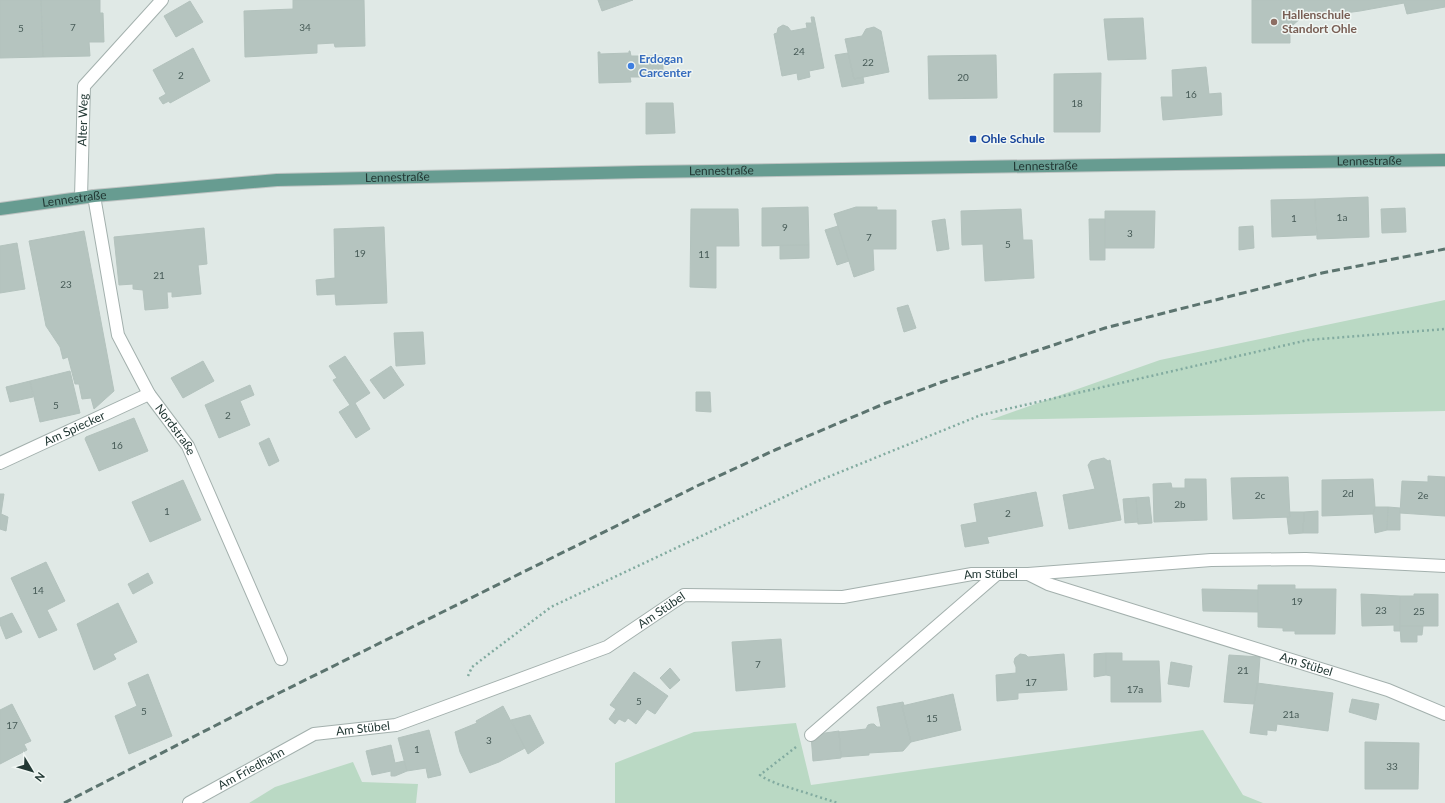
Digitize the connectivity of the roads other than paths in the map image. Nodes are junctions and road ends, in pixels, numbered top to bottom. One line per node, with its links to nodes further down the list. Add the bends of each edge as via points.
1 (162, 0): 4 (street, Alter Weg, via 84,86)
2 (1445, 160): 3 (main road, Lennestraße, via 417,176 277,180)
3 (94, 196): 4 (main road, Lennestraße); 6 (street, Nordstraße, via 118,335)
4 (81, 197): 5 (main road, Lennestraße)
5 (0, 209)
6 (149, 394): 7 (street, Am Spiecker); 11 (street, Nordstraße, via 188,446)
7 (0, 463)
8 (1445, 566): 10 (street, Am Stübel, via 1306,560 1212,560)
9 (997, 574): 10 (street, Am Stübel); 13 (street, Am Stübel, via 972,574 843,597 684,595 607,647 396,725); 14 (street)
10 (1028, 574): 12 (street, Am Stübel, via 1048,584 1388,690)
11 (281, 659)
12 (1445, 714)
13 (314, 734): 15 (street, Am Friedhahn)
14 (811, 735)
15 (189, 803)

